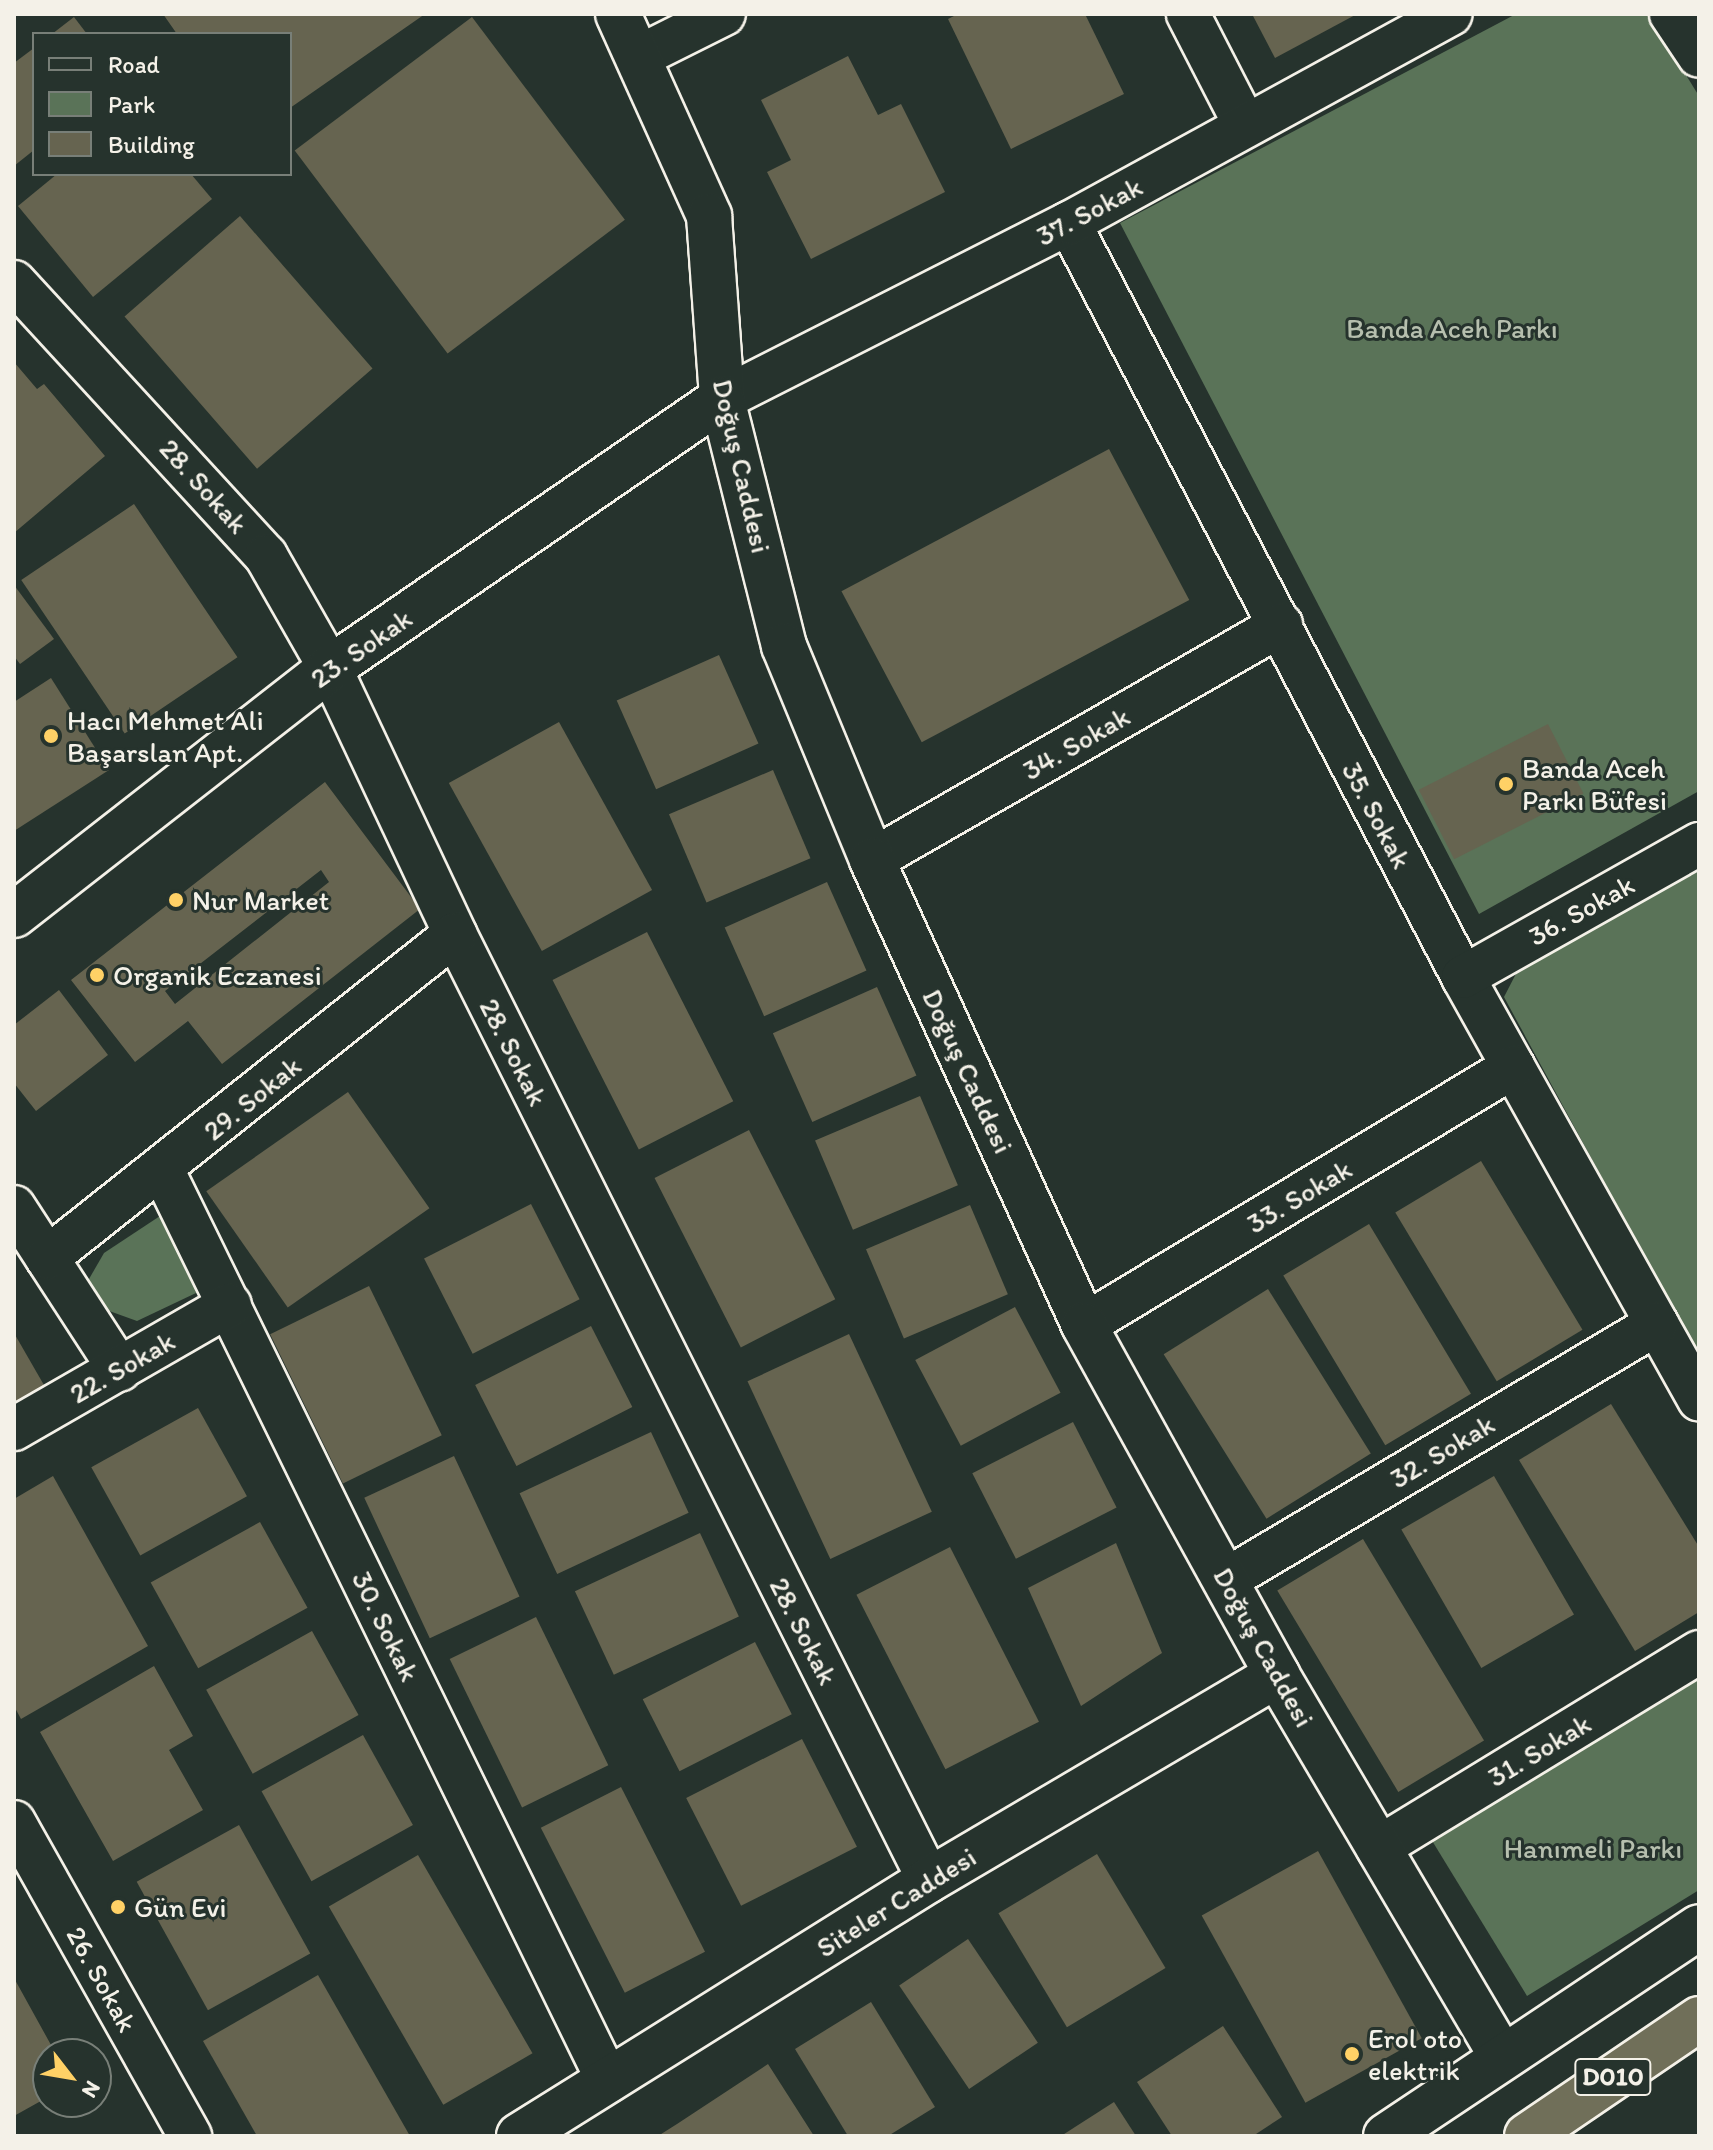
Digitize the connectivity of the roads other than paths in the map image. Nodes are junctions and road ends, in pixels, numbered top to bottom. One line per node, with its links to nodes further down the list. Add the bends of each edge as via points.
1 (618, 14): 7 (main road, Doğuş Caddesi)
2 (724, 14): 7 (street)
3 (1188, 14): 8 (street)
4 (1451, 14): 8 (street, 37. Sokak)
5 (1671, 14): 6 (street)
6 (1699, 56)
7 (638, 57): 11 (main road, Doğuş Caddesi, via 709,216)
8 (1245, 125): 9 (street, 37. Sokak)
9 (1069, 223): 11 (street, 37. Sokak); 12 (street, 35. Sokak)
10 (14, 282): 13 (street, 28. Sokak, via 266,556)
11 (722, 399): 13 (main road, 23. Sokak); 15 (main road, Doğuş Caddesi, via 784,646)
12 (1281, 625): 15 (street, 34. Sokak); 18 (street, 35. Sokak)
13 (330, 668): 16 (main road, 23. Sokak); 17 (street, 28. Sokak)
14 (1699, 844): 18 (street, 36. Sokak)
15 (872, 860): 25 (main road, Doğuş Caddesi)
16 (14, 915)
17 (455, 934): 20 (street, 29. Sokak); 35 (street, 28. Sokak)
18 (1463, 977): 19 (street, 35. Sokak)
19 (1513, 1067): 24 (street, 35. Sokak); 25 (street, 33. Sokak)
20 (163, 1171): 22 (street, 29. Sokak); 23 (street, 30. Sokak)
21 (14, 1207): 22 (street)
22 (47, 1258): 26 (street)
23 (230, 1305): 26 (street, 22. Sokak); 39 (street, 30. Sokak)
24 (1657, 1324): 27 (street, 35. Sokak); 29 (street, 32. Sokak)
25 (1084, 1325): 29 (main road, Doğuş Caddesi)
26 (120, 1370): 28 (street, 22. Sokak)
27 (1699, 1400)
28 (14, 1429)
29 (1227, 1579): 31 (main road, Doğuş Caddesi)
30 (1699, 1652): 33 (street, 31. Sokak)
31 (1277, 1675): 33 (main road, Doğuş Caddesi); 35 (main road, Siteler Caddesi)
32 (14, 1822): 34 (street, 26. Sokak)
33 (1378, 1848): 38 (main road, Doğuş Caddesi)
34 (28, 1880): 40 (street, 26. Sokak)
35 (929, 1880): 39 (main road, Siteler Caddesi)
36 (1699, 1927): 38 (main road)
37 (1699, 2019): 43 (highway, D010)
38 (1502, 2057): 42 (main road)
39 (608, 2081): 41 (main road, Siteler Caddesi)
40 (190, 2136)
41 (519, 2136)
42 (1386, 2136)
43 (1527, 2136)

